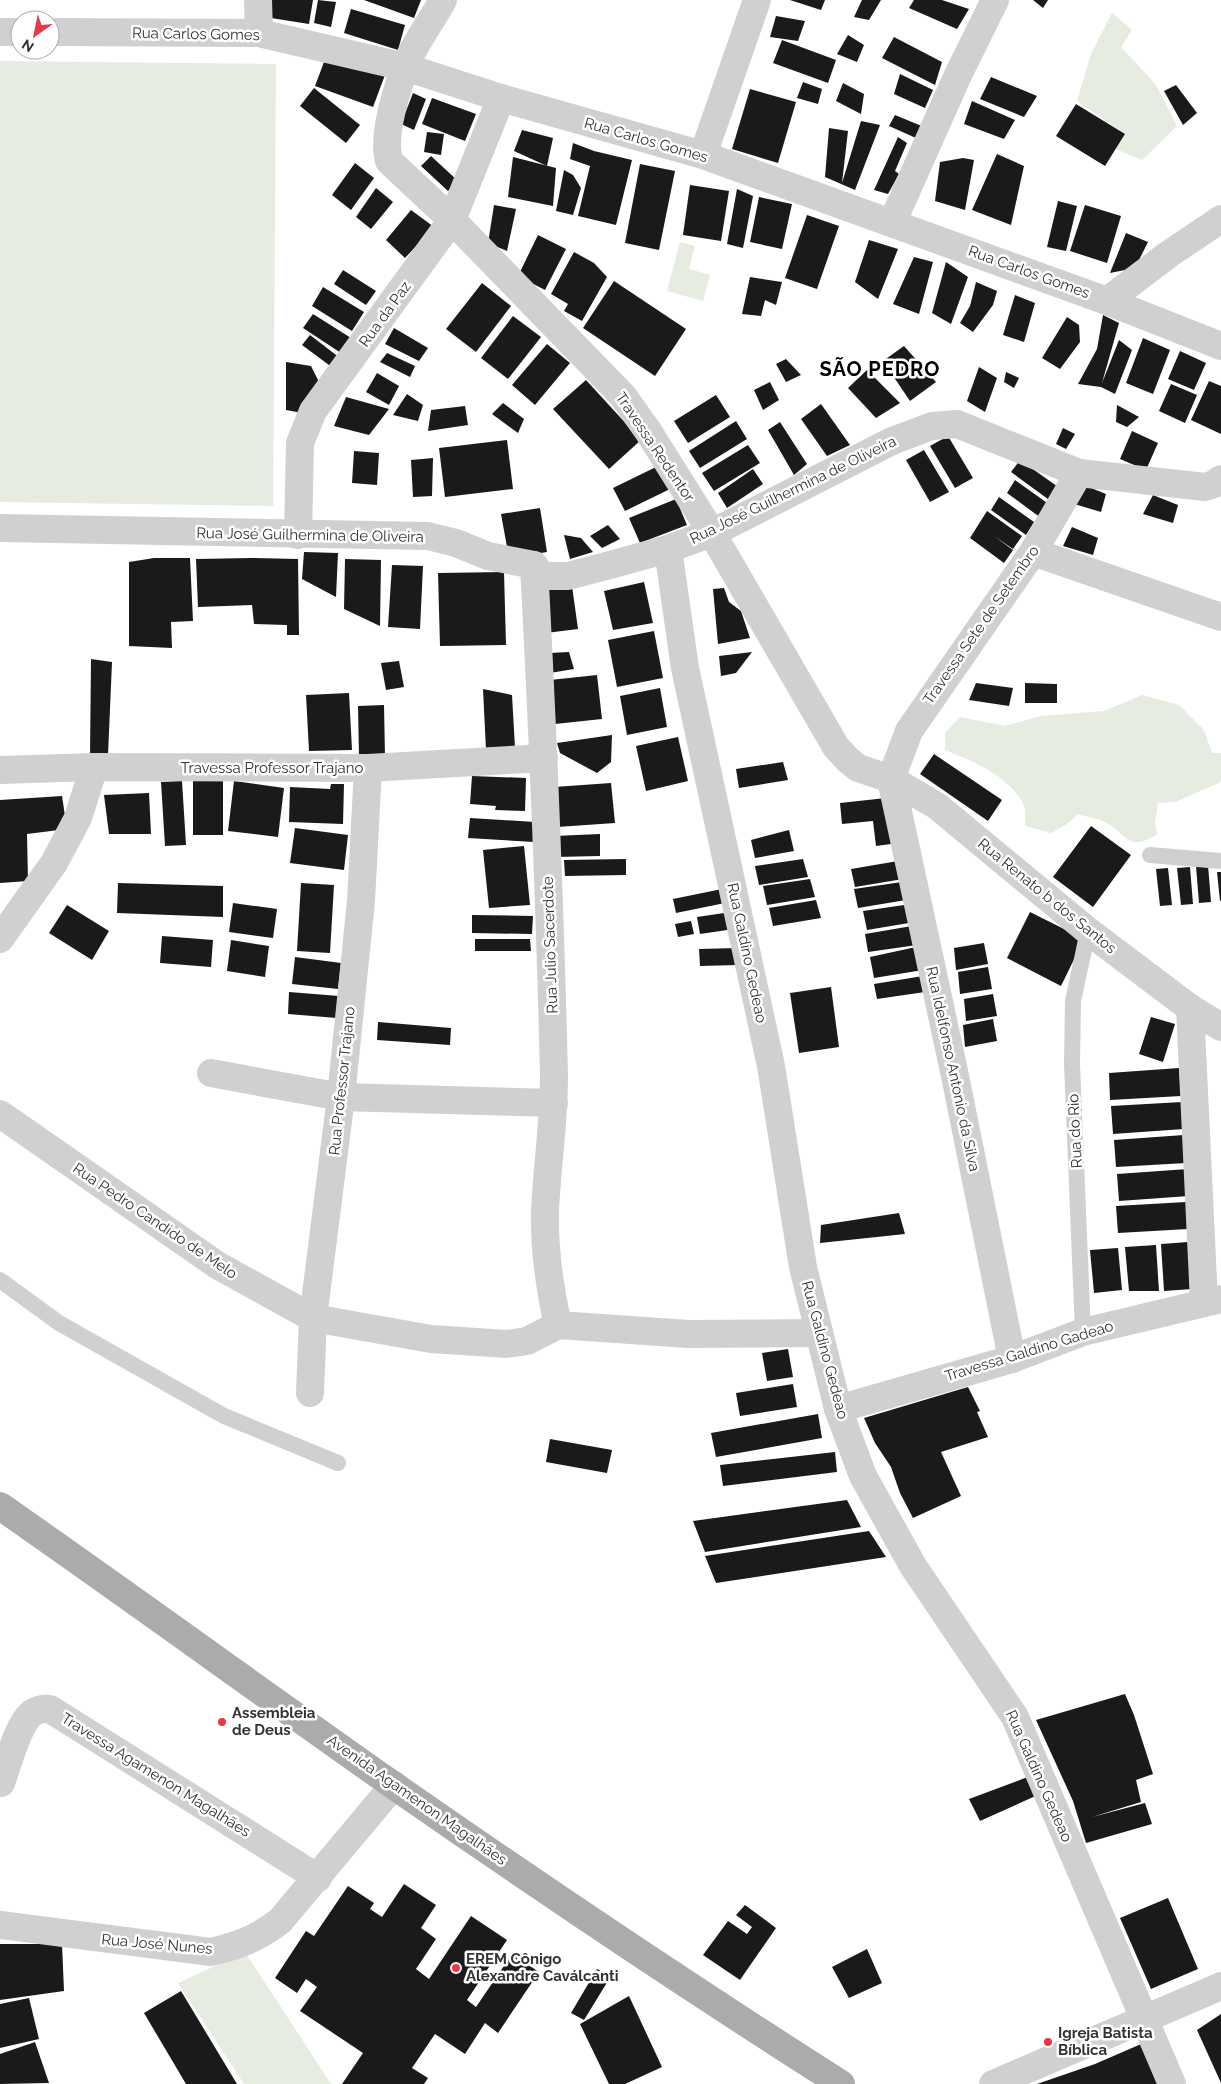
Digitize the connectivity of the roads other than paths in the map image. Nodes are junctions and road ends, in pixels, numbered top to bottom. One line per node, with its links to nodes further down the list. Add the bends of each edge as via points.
1 (258, 0): 6 (street)
2 (443, 0): 7 (street)
3 (757, 0): 9 (street)
4 (995, 0): 12 (street)
5 (60, 32): 6 (street, Rua Carlos Gomes)
6 (259, 33): 7 (street, Rua Carlos Gomes)
7 (405, 66): 8 (street, Rua Carlos Gomes); 11 (street, Travessa Redentor, via 387,134 389,161)
8 (501, 98): 9 (street, Rua Carlos Gomes); 11 (street, Rua da Paz)
9 (703, 155): 12 (street, Rua Carlos Gomes)
10 (1221, 219): 13 (street)
11 (452, 220): 18 (street, Travessa Redentor, via 622,396 648,431); 19 (street, Rua da Paz, via 305,427 300,443)
12 (892, 222): 13 (street, Rua Carlos Gomes)
13 (1107, 300): 14 (street, Rua Carlos Gomes)
14 (1221, 346)
15 (1079, 473): 16 (street, Rua José Guilhermina de Oliveira); 18 (street, Rua José Guilhermina de Oliveira, via 957,424 932,426 892,441); 21 (street, Travessa Sete de Setembro)
16 (1216, 487)
17 (0, 528): 19 (street, Rua José Guilhermina de Oliveira)
18 (712, 533): 20 (street, Rua José Guilhermina de Oliveira); 28 (street, Travessa Redentor, via 836,747 858,768)
19 (298, 535): 22 (street, Rua José Guilhermina de Oliveira, via 428,536 488,556)
20 (668, 549): 22 (street, Rua José Guilhermina de Oliveira, via 568,576 540,576); 44 (street, Rua Galdino Gedeao, via 686,668 771,1066 803,1267)
21 (1033, 552): 23 (street); 28 (street, Travessa Sete de Setembro)
22 (534, 565): 24 (street, Rua Julio Sacerdote)
23 (1221, 616)
24 (544, 758): 26 (street, Travessa Professor Trajano); 37 (street, Rua Julio Sacerdote)
25 (94, 767): 26 (street, Travessa Professor Trajano); 27 (street, Travessa Professor Trajano); 32 (street, via 78,818 58,856)
26 (368, 768): 36 (street, Rua Professor Trajano, via 361,901)
27 (0, 770)
28 (880, 776): 31 (street, Rua Renato b dos Santos, via 937,806); 45 (street, Rua Idelfonso Antonio da Silva, via 953,1066)
29 (1150, 855): 30 (lane)
30 (1221, 861)
31 (1088, 931): 33 (street, Rua Renato b dos Santos); 43 (lane, Rua do Rio, via 1072,1015)
32 (0, 938)
33 (1190, 1008): 34 (street, Rua Renato b dos Santos); 40 (street)
34 (1221, 1027)
35 (211, 1073): 36 (street)
36 (341, 1097): 37 (street); 41 (street, Rua Professor Trajano)
37 (554, 1103): 42 (street, Rua Julio Sacerdote, via 545,1212 550,1289)
38 (0, 1114): 41 (street, Rua Pedro Candido de Melo, via 217,1266)
39 (0, 1280): 48 (lane, via 59,1322 191,1399)
40 (1212, 1301): 43 (street, Travessa Galdino Gadeao)
41 (313, 1318): 42 (street, Rua Pedro Candido de Melo, via 431,1339 507,1344 527,1341); 46 (street, Rua Professor Trajano)
42 (558, 1325): 44 (street, via 688,1334)
43 (1083, 1332): 45 (street, Travessa Galdino Gadeao)
44 (819, 1333): 47 (street, Rua Galdino Gedeao)
45 (1012, 1359): 47 (street, Travessa Galdino Gadeao)
46 (310, 1393)
47 (838, 1408): 55 (street, Rua Galdino Gedeao, via 863,1476 913,1566 1015,1717)
48 (338, 1464)
49 (0, 1506): 51 (main road, Avenida Agamenon Magalhães)
50 (1, 1783): 52 (street, Travessa Agamenon Magalhães, via 23,1723 40,1708 50,1709)
51 (394, 1785): 52 (street, Rua José Nunes); 56 (main road, Avenida Agamenon Magalhães, via 725,2010)
52 (318, 1878): 53 (street, Rua José Nunes, via 280,1920 261,1935 240,1945 211,1952)
53 (0, 1925)
54 (1221, 1986): 55 (street)
55 (1145, 2017): 57 (street); 58 (street, Rua Galdino Gedeao)
56 (842, 2084)
57 (993, 2084)
58 (1172, 2084)

